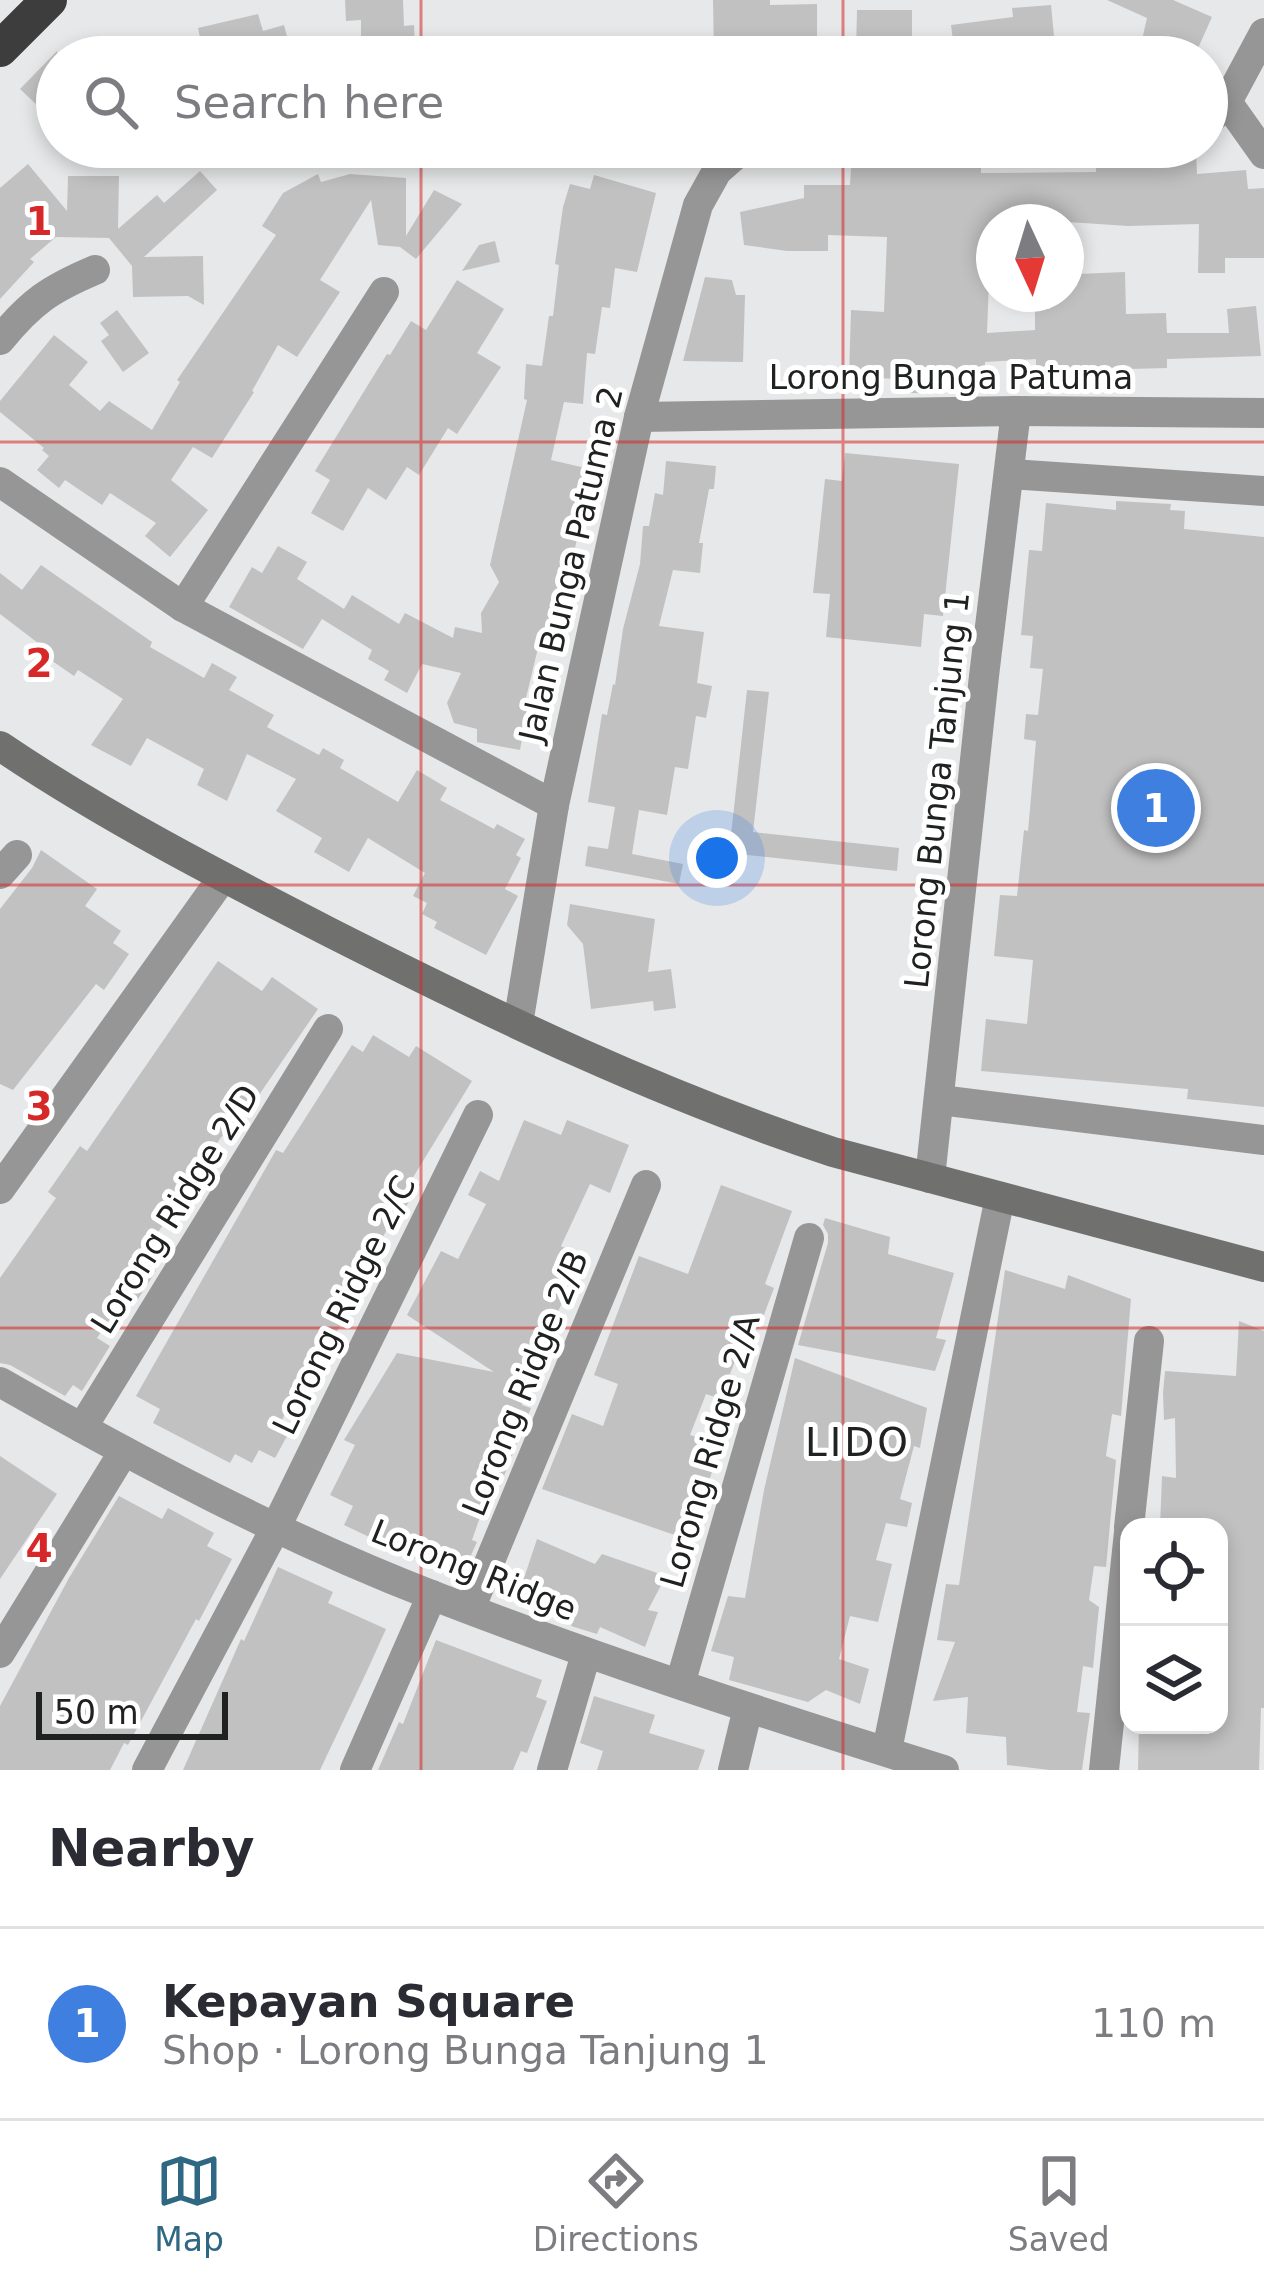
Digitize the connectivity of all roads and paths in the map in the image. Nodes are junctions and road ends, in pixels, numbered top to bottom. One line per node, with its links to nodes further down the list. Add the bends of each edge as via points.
1 (49, 0): 3 (highway)
2 (1264, 33): 4 (street)
3 (0, 49)
4 (1228, 94)
5 (1228, 123): 6 (street)
6 (1264, 154)
7 (719, 168): 13 (street, Jalan Bunga Patuma 2, via 698,205)
8 (95, 270): 10 (street, via 36,300)
9 (384, 292): 17 (street)
10 (0, 340)
11 (1016, 411): 12 (street, Lorong Bunga Patuma); 13 (street, Lorong Bunga Patuma); 14 (street, Lorong Bunga Tanjung 1)
12 (1264, 413)
13 (638, 416): 19 (street, Jalan Bunga Patuma 2)
14 (1010, 474): 16 (street); 23 (street, Lorong Bunga Tanjung 1)
15 (0, 482): 17 (street)
16 (1264, 491)
17 (183, 607): 19 (street)
18 (0, 746): 20 (street)
19 (554, 805): 21 (street, Jalan Bunga Patuma 2)
20 (223, 877): 21 (street); 28 (street)
21 (518, 1024): 26 (street, via 777,1133)
22 (328, 1029): 34 (street, Lorong Ridge 2/D)
23 (940, 1100): 25 (street); 26 (street, Lorong Bunga Tanjung 1)
24 (478, 1114): 37 (street, Lorong Ridge 2/C)
25 (1264, 1140)
26 (930, 1178): 29 (street)
27 (646, 1185): 39 (street, Lorong Ridge 2/B)
28 (0, 1189)
29 (1000, 1197): 31 (street); 45 (street)
30 (809, 1238): 43 (street, Lorong Ridge 2/A)
31 (1264, 1268)
32 (1149, 1341): 36 (street)
33 (0, 1382): 34 (street, Lorong Ridge)
34 (82, 1428): 35 (street, Lorong Ridge)
35 (124, 1450): 37 (street, Lorong Ridge); 41 (street)
36 (1130, 1518)
37 (276, 1527): 38 (street, Lorong Ridge); 47 (street, Lorong Ridge 2/C)
38 (433, 1595): 39 (street, Lorong Ridge); 48 (street)
39 (470, 1609): 42 (street, Lorong Ridge)
40 (1120, 1616): 51 (street)
41 (0, 1653)
42 (586, 1654): 43 (street, Lorong Ridge); 49 (street)
43 (680, 1684): 44 (street, Lorong Ridge)
44 (748, 1708): 45 (street, Lorong Ridge); 50 (street)
45 (887, 1750): 46 (street, Lorong Ridge)
46 (937, 1769)
47 (147, 1770)
48 (355, 1770)
49 (552, 1770)
50 (733, 1770)
51 (1104, 1770)

